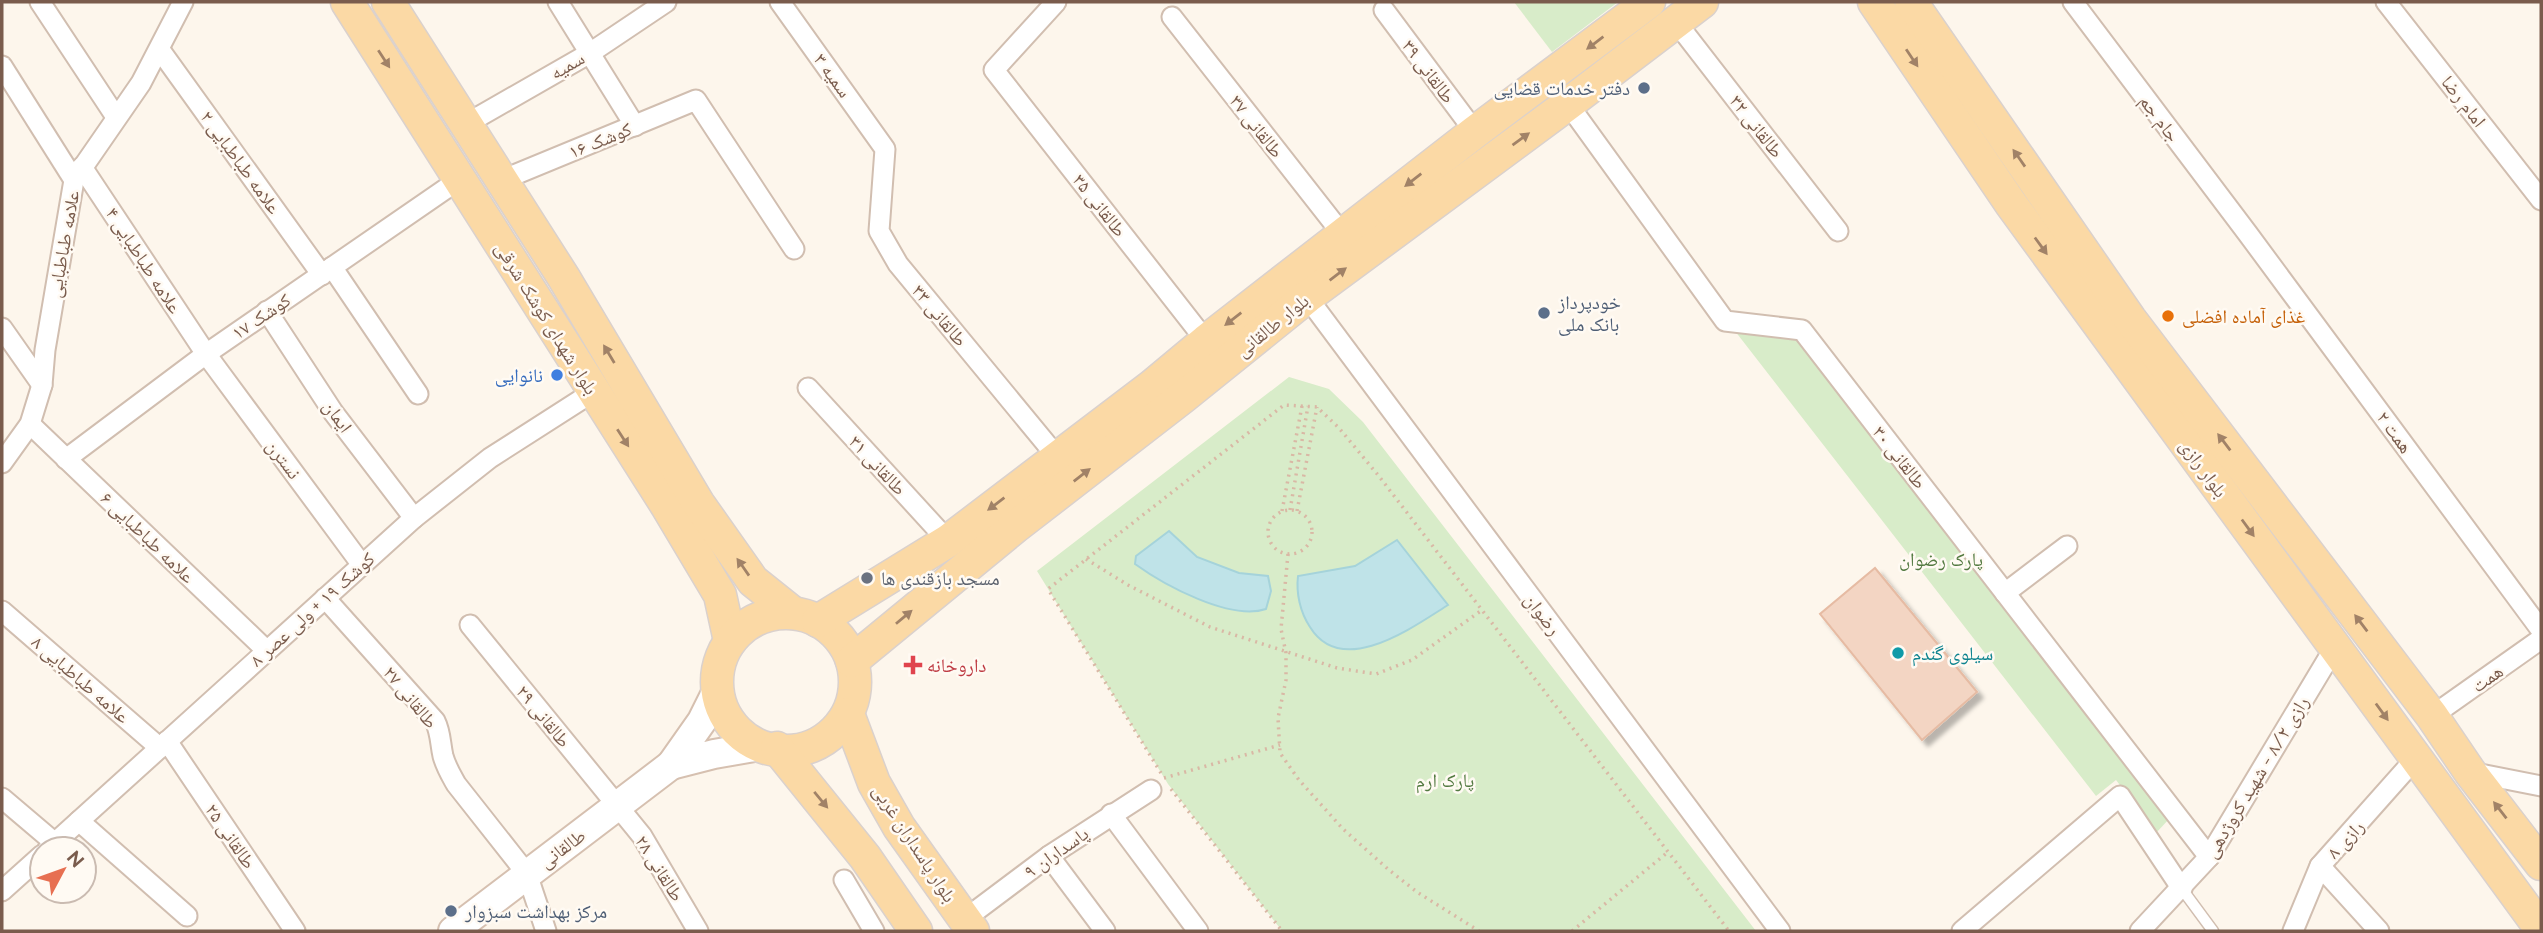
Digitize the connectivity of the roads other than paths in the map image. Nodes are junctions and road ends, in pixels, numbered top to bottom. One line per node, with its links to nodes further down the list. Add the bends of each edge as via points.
1 (40, 2): 22 (street)
2 (183, 2): 18 (street, علامه طباطبایی)
3 (347, 2): 28 (main road, بلوار شهدای کوشک شرقی, one-way to 28)
4 (388, 2): 23 (main road, بلوار شهدای کوشک شرقی)
5 (558, 2): 19 (street)
6 (666, 2): 19 (street, سمیه)
7 (780, 2): 26 (street, سمیه ۳)
8 (1056, 2): 42 (street, طالقانی ۳۵, via 994,70)
9 (1649, 2): 25 (main road, بلوار طالقانی, one-way to 25)
10 (1702, 2): 17 (main road, بلوار طالقانی)
11 (1874, 2): 41 (main road, بلوار رازی, one-way to 41, via 2011,204)
12 (1911, 2): 41 (main road, بلوار رازی, one-way to 12)
13 (2073, 2): 32 (street, جام جم)
14 (2386, 2): 30 (street, امام رضا)
15 (1384, 10): 25 (street, طالقانی ۳۹)
16 (1172, 17): 33 (street, طالقانی ۳۷)
17 (1676, 22): 21 (main road, بلوار طالقانی); 31 (street, طالقانی ۳۲)
18 (160, 50): 22 (street, علامه طباطبایی); 35 (street, علامه طباطبایی ۲)
19 (590, 52): 23 (street, سمیه); 24 (street)
20 (2, 66): 27 (street, علامه طباطبایی ۴)
21 (1568, 104): 38 (main road, بلوار طالقانی, one-way to 21); 56 (street, طالقانی ۳۰, via 1725,321 1802,330)
22 (116, 117): 27 (street, علامه طباطبایی)
23 (466, 124): 29 (main road, بلوار شهدای کوشک شرقی)
24 (635, 126): 29 (street, کوشک ۱۶); 34 (street, کوشک ۱۶, via 696,100)
25 (1475, 132): 33 (main road, بلوار طالقانی, one-way to 33)
26 (886, 149): 49 (street, طالقانی ۳۳, via 879,231 898,264)
27 (78, 173): 43 (street, علامه طباطبایی ۴); 44 (street, علامه طباطبایی)
28 (460, 179): 35 (street, کوشک ۱۷); 37 (main road, بلوار شهدای کوشک شرقی)
29 (502, 180): 36 (main road, بلوار شهدای کوشک شرقی)
30 (2541, 200)
31 (1839, 231)
32 (2248, 234): 61 (street, همت ۲)
33 (1343, 235): 42 (main road, بلوار طالقانی, one-way to 42)
34 (793, 249)
35 (327, 271): 39 (street, کوشک ۱۷); 47 (street, علامه طباطبایی ۲)
36 (564, 278): 37 (main road); 59 (main road, بلوار شهدای کوشک شرقی, one-way to 36, via 753,581 698,503)
37 (533, 296): 46 (main road, بلوار شهدای کوشک شرقی)
38 (1307, 297): 66 (main road, بلوار طالقانی, one-way to 38); 103 (street, رضوان)
39 (267, 311): 43 (street, کوشک ۱۷); 52 (street, ایمان, via 333,412)
40 (2, 328): 44 (street)
41 (2119, 328): 64 (main road, بلوار رازی, one-way to 64); 69 (main road, بلوار رازی, one-way to 41)
42 (1206, 341): 49 (main road, بلوار طالقانی)
43 (206, 354): 50 (street, کوشک ۱۷); 55 (street, نسترن)
44 (42, 385): 48 (street, علامه طباطبایی)
45 (807, 388): 53 (street, طالقانی ۳۱)
46 (593, 392): 52 (street, کوشک ۱۹ + ولی عصر ۸, via 490,458); 63 (main road, بلوار شهدای کوشک شرقی, one-way to 63, via 720,595)
47 (418, 394)
48 (30, 424): 50 (street, علامه طباطبایی ۶); 51 (street, علامه طباطبایی)
49 (1058, 458): 53 (main road, بلوار طالقانی, one-way to 53)
50 (66, 459): 65 (street, علامه طباطبایی ۶)
51 (2, 463)
52 (414, 518): 55 (street, کوشک ۱۹ + ولی عصر ۸)
53 (948, 541): 59 (main road, بلوار طالقانی)
54 (2067, 546): 56 (street)
55 (362, 565): 57 (street, کوشک ۱۹ + ولی عصر ۸)
56 (2005, 593): 84 (street, طالقانی ۳۰)
57 (325, 598): 65 (street, کوشک ۱۹ + ولی عصر ۸); 88 (street, طالقانی ۲۷, via 435,720 447,768)
58 (2, 611): 70 (street, علامه طباطبایی ۸)
59 (806, 617): 63 (main road, via 764,616); 66 (main road, via 839,637)
60 (470, 625): 78 (street, طالقانی ۲۹)
61 (2541, 630)
62 (2541, 639): 69 (street, همت)
63 (730, 641): 67 (main road, via 718,673)
64 (2335, 647): 72 (main road, بلوار رازی, one-way to 72); 84 (street, رازی ۸/۲ - شهید کروژدهی)
65 (266, 650): 70 (street, کوشک ۱۹ + ولی عصر ۸)
66 (852, 661): 68 (main road, via 854,697)
67 (718, 691): 71 (main road, via 736,730); 73 (main road)
68 (848, 714): 71 (main road, via 819,743 793,751); 93 (main road, بلوار پاسداران غربی, via 874,783)
69 (2432, 716): 74 (main road, بلوار رازی)
70 (163, 744): 80 (street, کوشک ۱۹ + ولی عصر ۸); 95 (street, طالقانی ۲۵)
71 (768, 747): 73 (main road); 100 (main road, one-way to 100, via 865,857)
72 (2416, 758): 86 (street, رازی ۸); 94 (main road, بلوار رازی)
73 (671, 765): 78 (main road, طالقانی)
74 (2470, 772): 76 (street); 85 (main road, بلوار رازی, one-way to 74)
75 (1157, 784): 79 (street, پاسداران ۹)
76 (2541, 786)
77 (2, 798): 81 (street)
78 (618, 806): 88 (main road, طالقانی); 98 (street, طالقانی ۲۸, via 653,851)
79 (1111, 814): 83 (street, پاسداران ۹); 102 (street)
80 (79, 821): 82 (street, کوشک ۱۹ + ولی عصر ۸); 92 (street)
81 (36, 835)
82 (64, 835)
83 (1049, 856): 93 (street, پاسداران ۹); 101 (street)
84 (2209, 857): 90 (street, رازی ۸/۲ - شهید کروژدهی)
85 (2541, 864)
86 (2320, 866): 107 (street, رازی ۸); 108 (street)
87 (28, 868): 91 (street, کوشک ۱۹ + ولی عصر ۸)
88 (527, 874): 96 (main road, طالقانی); 97 (street, طالقانی ۲۷)
89 (844, 880): 99 (street)
90 (2182, 889): 104 (street, via 2120,796); 105 (street, رازی ۸/۲ - شهید کروژدهی); 106 (lane)
91 (2, 891)
92 (187, 916)
93 (969, 925)
94 (2541, 929)
95 (295, 931)
96 (453, 931)
97 (547, 931)
98 (698, 931)
99 (874, 931)
100 (916, 931)
101 (1105, 931)
102 (1198, 931)
103 (1780, 931)
104 (1962, 931)
105 (2140, 931)
106 (2214, 931)
107 (2293, 931)
108 (2379, 931)

